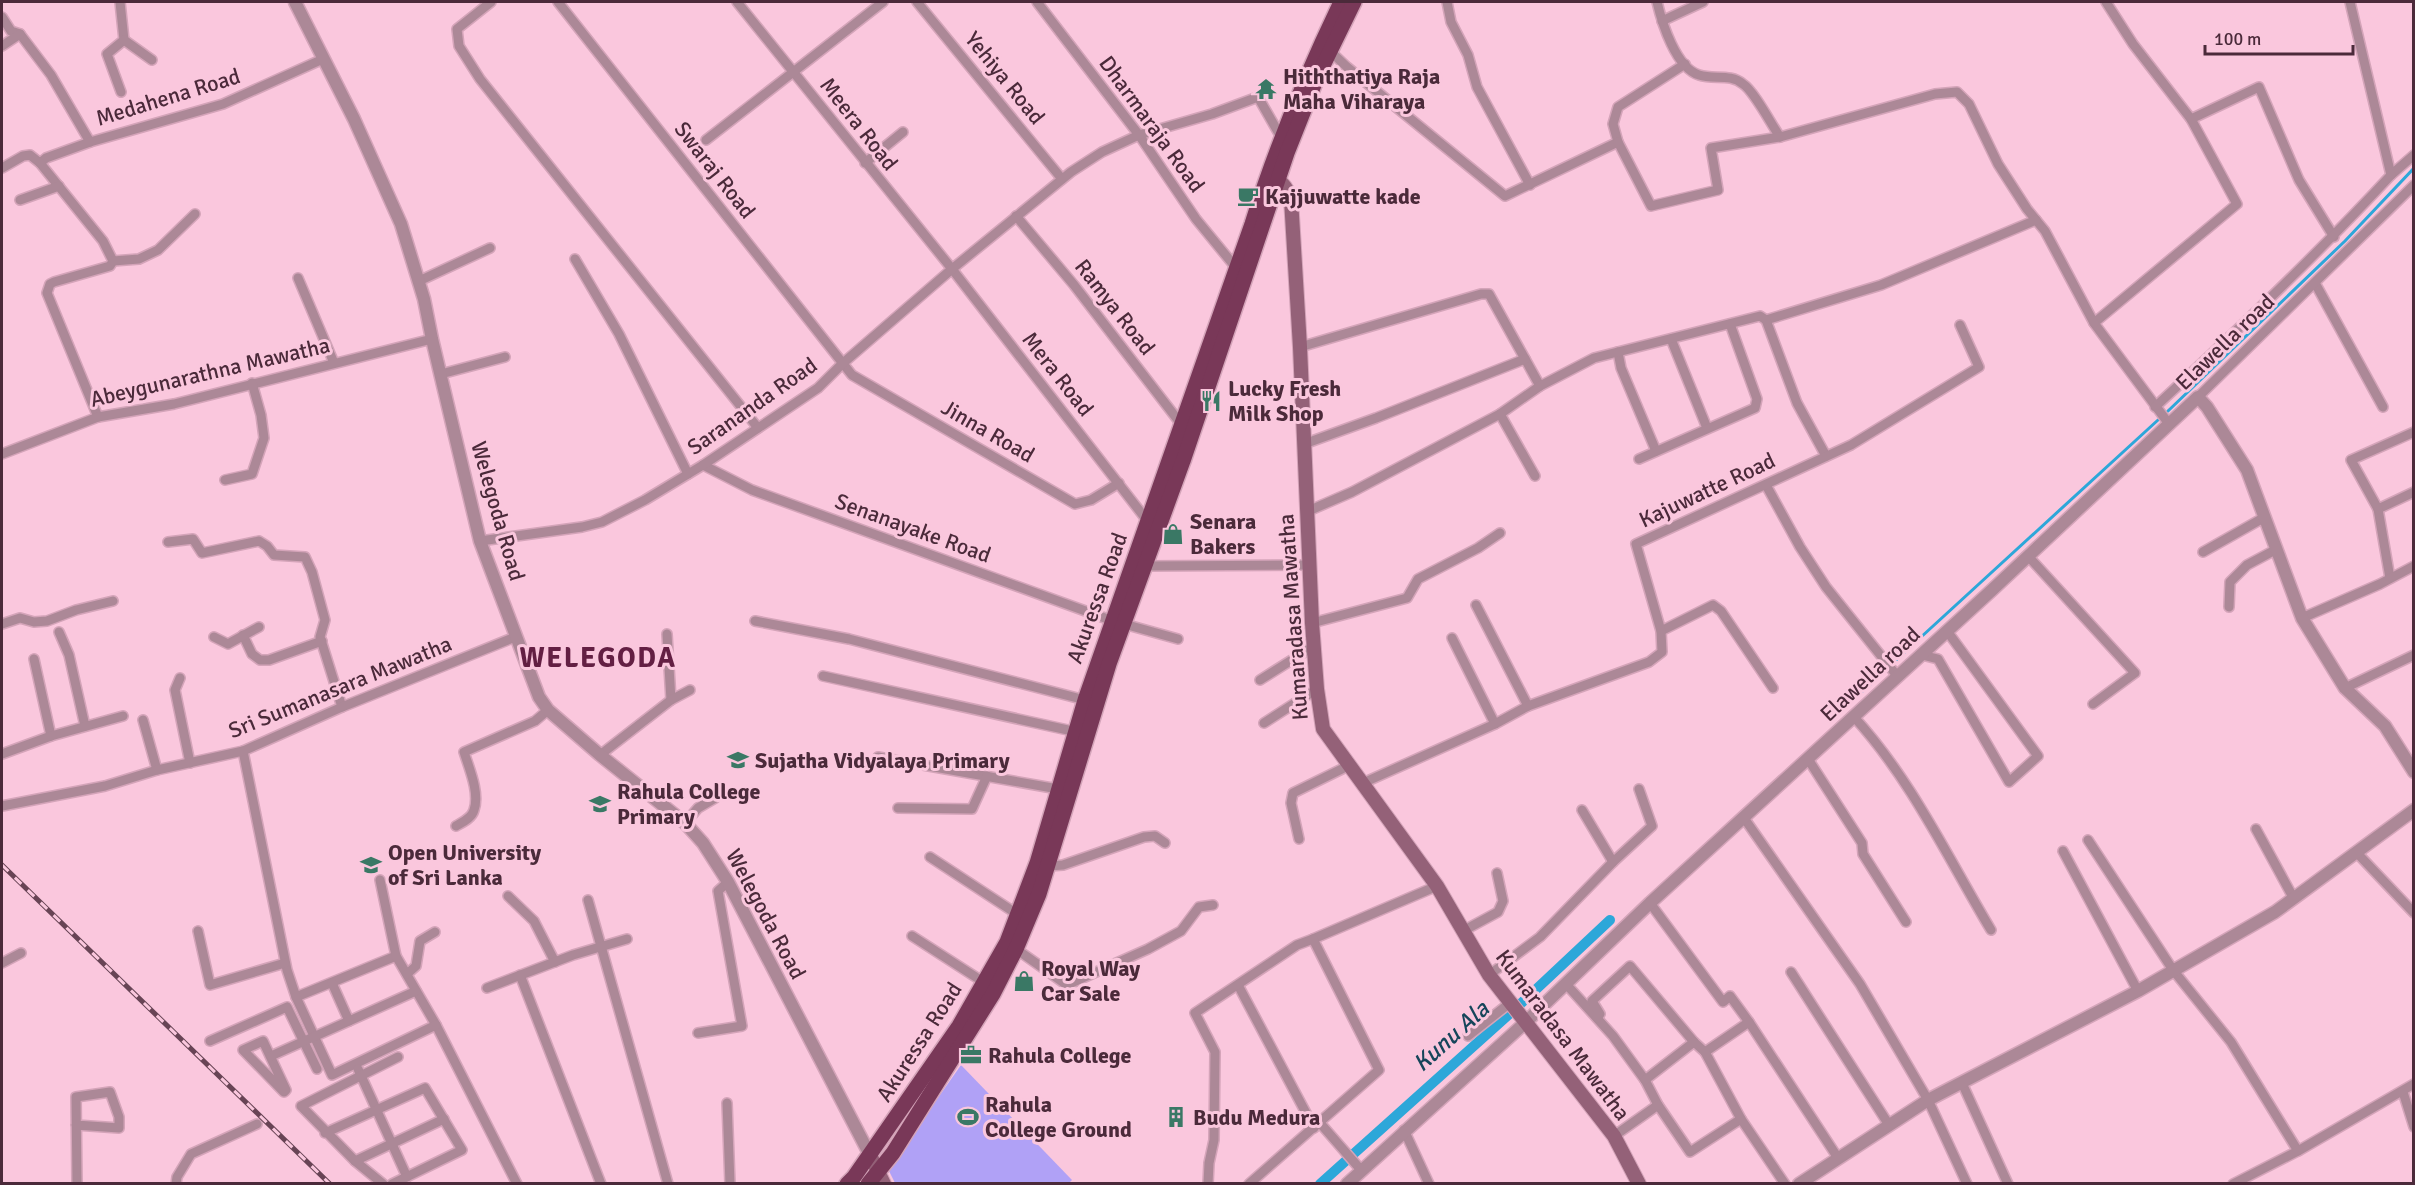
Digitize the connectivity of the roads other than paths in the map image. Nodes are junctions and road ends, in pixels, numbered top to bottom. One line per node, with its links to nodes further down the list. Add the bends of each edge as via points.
1 (120, 2): 19 (street)
2 (294, 2): 22 (street, Welegoda Road)
3 (558, 2): 69 (street, Swaraj Road)
4 (737, 2): 25 (street, Meera Road)
5 (883, 2): 25 (street)
6 (917, 2): 41 (street, Yehiya Road)
7 (1036, 2): 29 (street, Dharmaraja Road)
8 (1341, 2): 30 (highway, Akuressa Road)
9 (1354, 2): 21 (highway, Akuressa Road)
10 (1447, 2): 42 (street, via 1477,87)
11 (1657, 2): 17 (street)
12 (1703, 2): 17 (street)
13 (2106, 2): 27 (street, via 2133,44)
14 (2350, 2): 39 (street)
15 (487, 3): 80 (street, via 457,29 459,46 480,79)
16 (2, 17): 18 (street, Medahena Road, via 11,31)
17 (1662, 21): 24 (street, via 1674,50)
18 (20, 34): 20 (street); 33 (street, Medahena Road, via 51,75)
19 (124, 40): 23 (street); 26 (street, via 107,54)
20 (2, 46)
21 (1330, 51): 40 (highway, Akuressa Road); 42 (street, via 1504,196)
22 (323, 59): 33 (street, Medahena Road, via 223,104); 56 (street, Welegoda Road, via 401,224)
23 (152, 60)
24 (1685, 64): 31 (street, via 1697,75 1731,77 1745,84); 34 (street, via 1618,107 1613,124)
25 (794, 73): 32 (street); 37 (street, Meera Road)
26 (121, 92)
27 (2191, 118): 49 (street, via 2259,87 2299,180); 59 (street, via 2237,204)
28 (903, 132): 37 (street)
29 (1140, 135): 30 (street, Sarananda Road, via 1258,97); 41 (street, Sarananda Road, via 1102,152); 54 (street, Dharmaraja Road, via 1196,219)
30 (1281, 137): 40 (highway, Akuressa Road)
31 (1780, 137): 34 (street, via 1711,148 1718,190 1651,206); 48 (street, via 1935,94 1957,92 1970,104 1998,164)
32 (706, 140)
33 (90, 142): 36 (street, Medahena Road)
34 (1618, 142): 42 (street)
35 (2414, 155): 39 (street)
36 (40, 163): 38 (street, via 30,155); 44 (street)
37 (865, 163): 53 (street, Meera Road)
38 (2, 168)
39 (2391, 175): 49 (street)
40 (1273, 178): 54 (highway, Akuressa Road); 64 (main road, Kumaradasa Mawatha, via 1286,188 1291,199); 99 (highway, Akuressa Road)
41 (1062, 179): 47 (street, Sarananda Road)
42 (1530, 185)
43 (2414, 185): 57 (street, Elawella road)
44 (59, 186): 45 (street); 52 (street, via 103,241)
45 (20, 200)
46 (195, 214): 52 (street, via 158,250 139,259)
47 (1016, 216): 53 (street, Sarananda Road); 78 (street, Ramya Road)
48 (2036, 220): 58 (street, via 1881,285); 59 (street)
49 (2334, 237): 74 (street)
50 (490, 248): 56 (street)
51 (575, 259): 89 (street, via 619,334)
52 (113, 261): 77 (street, via 110,266 54,282 46,293)
53 (952, 269): 69 (street, Sarananda Road); 92 (street, Mera Road)
54 (1237, 269): 78 (highway, Akuressa Road)
55 (298, 278): 68 (street)
56 (419, 281): 62 (street, Welegoda Road)
57 (2315, 283): 73 (street, Elawella road); 75 (street)
58 (1766, 320): 60 (street, via 1760,316); 86 (street, via 1797,403)
59 (2094, 323): 74 (street)
60 (1730, 324): 63 (street); 81 (street, via 1757,399 1755,408)
61 (1960, 325): 86 (street, Kajuwatte Road, via 1979,367)
62 (432, 339): 68 (street, Abeygunarathna Mawatha); 70 (street, Welegoda Road)
63 (1671, 339): 65 (street); 81 (street)
64 (1300, 347): 67 (street, via 1489,294); 83 (main road, Kumaradasa Mawatha)
65 (1618, 352): 72 (street, via 1594,358); 84 (street)
66 (505, 357): 70 (street)
67 (1525, 359): 72 (street); 83 (street)
68 (334, 363): 71 (street, Abeygunarathna Mawatha)
69 (842, 364): 80 (street, Sarananda Road, via 819,388); 92 (street, Jinna Road, via 852,375 1075,504 1091,501)
70 (441, 374): 101 (street, Welegoda Road)
71 (252, 383): 77 (street, Abeygunarathna Mawatha, via 174,404); 91 (street, via 264,438 252,474)
72 (1540, 386): 76 (street)
73 (2198, 397): 79 (street, Elawella road); 98 (street, via 2247,470)
74 (2155, 407): 79 (street)
75 (2383, 407)
76 (1500, 414): 90 (street); 97 (street)
77 (98, 417): 85 (street, Abeygunarathna Mawatha)
78 (1181, 424): 99 (highway, Akuressa Road)
79 (2169, 424): 105 (street, Elawella road)
80 (758, 428): 88 (street, Sarananda Road)
81 (1707, 428): 84 (street)
82 (2414, 432): 96 (street, via 2351,460)
83 (1304, 444): 97 (main road, Kumaradasa Mawatha)
84 (1656, 451): 87 (street)
85 (2, 454)
86 (1826, 456): 93 (street, Kajuwatte Road)
87 (1639, 459)
88 (703, 465): 89 (street, Sarananda Road); 115 (street, Senanayake Road, via 752,490)
89 (688, 474): 101 (street, Sarananda Road, via 602,522)
90 (1535, 476)
91 (225, 480)
92 (1119, 483): 95 (street, Mera Road)
93 (1766, 485): 119 (street, Kajuwatte Road, via 1636,544); 134 (street, via 1826,586)
94 (2414, 492): 96 (street)
95 (1133, 502): 99 (street, Mera Road); 99 (street)
96 (2378, 509): 109 (street)
97 (1306, 512): 106 (main road, Kumaradasa Mawatha)
98 (2265, 517): 103 (street); 104 (street)
99 (1156, 518): 107 (highway, Akuressa Road); 115 (highway, Akuressa Road)
100 (1500, 533): 116 (street, via 1418,579 1407,598)
101 (480, 541): 125 (street, Welegoda Road)
102 (168, 542): 128 (street, via 193,539 202,553 259,541 274,555 305,557 325,620)
103 (2277, 549): 112 (street, via 2247,565 2230,582); 113 (street)
104 (2203, 552)
105 (2028, 556): 120 (street, Elawella road); 143 (street, via 2135,673)
106 (1309, 565): 107 (street); 116 (main road, Kumaradasa Mawatha)
107 (1145, 566): 115 (highway, Akuressa Road)
108 (2414, 566): 109 (street)
109 (2390, 578): 113 (street)
110 (112, 601): 117 (street, via 47,621 20,618)
111 (1476, 605): 145 (street)
112 (2229, 607)
113 (2302, 618): 138 (street)
114 (755, 621): 142 (street, via 849,639)
115 (1119, 623): 127 (street, Senanayake Road); 142 (highway, Akuressa Road); 157 (highway, Akuressa Road, via 1109,664)
116 (1312, 623): 129 (main road, Kumaradasa Mawatha)
117 (2, 624)
118 (259, 627): 123 (street)
119 (1661, 631): 137 (street, via 1713,606 1721,611); 145 (street, Kajuwatte Road, via 1662,652 1649,662)
120 (1947, 631): 130 (street, Elawella road); 130 (street, via 2038,756 2009,782 1938,659)
121 (59, 632): 152 (street, via 69,656)
122 (668, 634): 141 (street)
123 (243, 635): 124 (street, via 228,644); 128 (street, via 252,654 260,660)
124 (214, 636)
125 (515, 637): 144 (street, Sri Sumanasara Mawatha); 146 (street, Welegoda Road)
126 (1452, 638): 151 (street)
127 (1178, 639)
128 (321, 641): 144 (street)
129 (1314, 646): 136 (street); 139 (main road, Kumaradasa Mawatha)
130 (1922, 655): 134 (street, Elawella road)
131 (2414, 655): 138 (street)
132 (34, 659): 154 (street)
133 (823, 676): 153 (street)
134 (1898, 677): 148 (street, Elawella road)
135 (180, 678): 161 (street, via 175,690)
136 (1260, 680)
137 (1773, 688)
138 (2346, 688): 164 (street, via 2385,726)
139 (1317, 689): 150 (street); 162 (main road, Kumaradasa Mawatha, via 1323,729)
140 (690, 690): 141 (street)
141 (671, 700): 158 (street)
142 (1085, 700): 153 (highway, Akuressa Road)
143 (2093, 704)
144 (342, 706): 155 (street, Sri Sumanasara Mawatha)
145 (1528, 706): 151 (street, Kajuwatte Road)
146 (548, 710): 158 (street, Welegoda Road); 176 (street, via 535,721 464,752 474,787 475,809 470,818)
147 (123, 716): 152 (street)
148 (1854, 717): 160 (street, Elawella road); 198 (street, via 1901,777)
149 (143, 720): 163 (street)
150 (1264, 723)
151 (1495, 724): 166 (street, Kajuwatte Road)
152 (85, 726): 154 (street)
153 (1077, 732): 157 (highway, Akuressa Road)
154 (51, 736): 156 (street)
155 (243, 751): 161 (street, Sri Sumanasara Mawatha); 211 (street)
156 (2, 754)
157 (1076, 754): 167 (highway, Akuressa Road); 185 (highway, Akuressa Road)
158 (600, 755): 175 (street, Welegoda Road)
159 (878, 757): 165 (street)
160 (1808, 759): 174 (street, Elawella road); 197 (street)
161 (190, 762): 163 (street, Sri Sumanasara Mawatha)
162 (1350, 765): 166 (main road, Kumaradasa Mawatha); 178 (street, via 1293,793 1291,803)
163 (157, 770): 170 (street, Sri Sumanasara Mawatha, via 105,786)
164 (2414, 772)
165 (987, 777): 167 (street); 171 (street, via 972,808)
166 (1363, 783): 189 (main road, Kumaradasa Mawatha)
167 (1058, 789): 196 (highway, Akuressa Road, via 1037,863)
168 (1639, 789): 184 (street, via 1652,826)
169 (715, 798): 175 (street, via 698,808)
170 (2, 807)
171 (898, 808)
172 (1582, 810): 184 (street)
173 (2414, 810): 182 (street)
174 (1744, 818): 193 (street, Elawella road); 246 (street, via 1860,984)
175 (685, 823): 188 (street, Welegoda Road, via 704,843)
176 (456, 826)
177 (2256, 830): 191 (street)
178 (1299, 839)
179 (2088, 840): 212 (street)
180 (1165, 843): 185 (street, via 1155,836 1144,837 1063,865)
181 (2063, 851): 223 (street)
182 (2357, 854): 191 (street); 195 (street)
183 (930, 857): 196 (street)
184 (1613, 862): 216 (street, via 1540,937)
185 (1049, 866): 206 (highway, Akuressa Road)
186 (1497, 873): 200 (street, via 1503,901 1498,912)
187 (380, 880): 208 (street)
188 (728, 882): 231 (street, via 718,891 742,1026); 262 (street, Welegoda Road)
189 (1437, 886): 200 (main road, Kumaradasa Mawatha); 204 (street)
190 (508, 896): 209 (street, via 534,921)
191 (2294, 898): 212 (street)
192 (588, 900): 205 (street)
193 (1650, 903): 219 (street, Elawella road); 229 (street, via 1723,1002 1730,996)
194 (1213, 905): 206 (street, via 1199,907 1181,931 1149,949 1067,985)
195 (2414, 913)
196 (1017, 914): 218 (highway, Akuressa Road)
197 (1906, 922)
198 (1991, 930)
199 (198, 931): 211 (street, via 210,985)
200 (1463, 931): 216 (main road, Kumaradasa Mawatha)
201 (435, 932): 214 (street, via 420,941 416,966)
202 (912, 936): 218 (street)
203 (627, 939): 205 (street)
204 (1313, 939): 220 (street, via 1297,945); 255 (street, via 1378,1070)
205 (602, 946): 209 (street); 274 (street)
206 (1016, 949): 267 (highway, Akuressa Road, via 993,994)
207 (21, 953): 210 (street)
208 (396, 956): 214 (street); 217 (street)
209 (555, 962): 215 (street)
210 (2, 963)
211 (285, 963): 224 (street)
212 (2174, 970): 223 (street); 261 (street, via 2231,1041)
213 (1791, 972): 254 (street)
214 (407, 974): 222 (street)
215 (520, 975): 221 (street); 273 (street)
216 (1489, 975): 225 (main road, Kumaradasa Mawatha)
217 (332, 983): 224 (street); 227 (street)
218 (985, 983): 262 (highway, Akuressa Road)
219 (1566, 984): 226 (street); 228 (street, Elawella road)
220 (1238, 985): 255 (street); 277 (street, via 1195,1013 1215,1052 1214,1140)
221 (487, 988)
222 (416, 991): 227 (street); 230 (street)
223 (2138, 991): 243 (street)
224 (296, 997): 233 (street)
225 (1510, 1002): 228 (main road, Kumaradasa Mawatha); 232 (street)
226 (1597, 1018): 235 (street, via 1600,1014 1592,1001 1630,966); 242 (street)
227 (349, 1022): 233 (street)
228 (1526, 1022): 257 (street, Elawella road); 259 (main road, Kumaradasa Mawatha)
229 (1749, 1022): 236 (street); 263 (street)
230 (436, 1025): 239 (street); 272 (street)
231 (698, 1033)
232 (1468, 1035)
233 (310, 1039): 234 (street, via 287,1007); 237 (street); 239 (street, via 332,1076); 240 (street)
234 (210, 1041)
235 (1694, 1042): 236 (street); 242 (street)
236 (1705, 1052): 251 (street)
237 (271, 1056): 237 (street, via 286,1090 284,1092 243,1050 263,1041)
238 (398, 1057): 241 (street)
239 (356, 1064): 241 (street)
240 (317, 1069)
241 (361, 1074): 249 (street); 258 (street, via 301,1106)
242 (1645, 1080): 248 (street)
243 (1962, 1083): 246 (street); 285 (street)
244 (2414, 1084): 245 (street)
245 (2403, 1092): 256 (street); 261 (street)
246 (1928, 1100): 254 (street); 284 (street)
247 (727, 1103): 275 (street)
248 (1658, 1105): 251 (street, via 1690,1152); 259 (street)
249 (377, 1109): 250 (street, via 425,1088); 258 (street); 260 (street)
250 (444, 1119): 260 (street); 266 (street, via 462,1150)
251 (1741, 1119): 282 (street)
252 (257, 1124): 269 (street, via 191,1154)
253 (76, 1125): 253 (street, via 76,1097 110,1092 119,1128); 268 (street)
254 (1889, 1125): 263 (street)
255 (1317, 1126): 265 (street); 278 (street)
256 (2414, 1127)
257 (1404, 1130): 265 (street, Elawella road); 280 (street)
258 (326, 1133): 264 (street)
259 (1614, 1136): 281 (main road, Kumaradasa Mawatha)
260 (392, 1144): 264 (street); 266 (street)
261 (2298, 1151): 286 (street)
262 (870, 1155): 267 (main road); 276 (highway, Akuressa Road)
263 (1838, 1158): 283 (street)
264 (355, 1161): 270 (street)
265 (1361, 1170): 279 (street, Elawella road)
266 (407, 1177): 271 (street)
267 (877, 1180)
268 (77, 1184)
269 (176, 1184)
270 (383, 1184)
271 (392, 1184)
272 (517, 1184)
273 (601, 1184)
274 (668, 1184)
275 (730, 1184)
276 (847, 1184)
277 (1208, 1184)
278 (1249, 1184)
279 (1347, 1184)
280 (1429, 1184)
281 (1639, 1184)
282 (1785, 1184)
283 (1799, 1184)
284 (1967, 1184)
285 (2008, 1184)
286 (2234, 1184)

